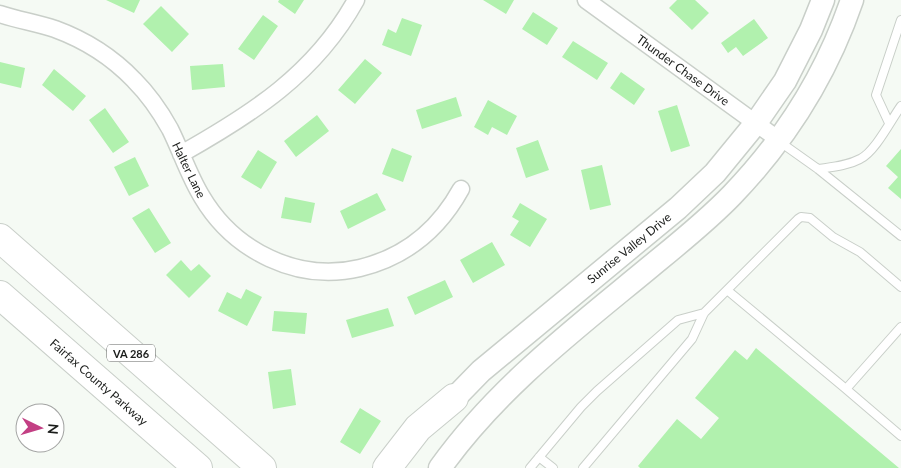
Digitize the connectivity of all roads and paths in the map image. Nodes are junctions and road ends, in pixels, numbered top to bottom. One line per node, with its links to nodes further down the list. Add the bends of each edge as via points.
1 (356, 0): 11 (street, via 333,35 289,82 232,126)
2 (586, 0): 8 (street, Thunder Chase Drive)
3 (823, 0): 8 (main road, Sunrise Valley Drive, via 798,58)
4 (852, 0): 10 (main road, via 826,62)
5 (0, 14): 11 (street, Halter Lane, via 76,38 117,64 151,100)
6 (901, 20): 9 (lane, via 876,95)
7 (901, 106): 9 (lane)
8 (756, 123): 10 (street, Thunder Chase Drive); 22 (main road, Sunrise Valley Drive, via 715,173 685,202 518,339)
9 (889, 123): 12 (lane, via 861,159)
10 (779, 140): 12 (lane); 29 (main road, via 716,210 509,388 474,424)
11 (181, 154): 13 (street, Halter Lane, via 201,197 229,232 256,252 294,268 331,272 352,270 394,257 417,243 439,223)
12 (818, 169): 14 (lane)
13 (461, 189)
14 (901, 236)
15 (0, 238): 26 (highway, VA 286)
16 (901, 287): 17 (lane, via 860,252 833,238 810,218 801,218)
17 (727, 290): 19 (lane); 21 (lane)
18 (0, 295): 25 (highway, Fairfax County Parkway)
19 (704, 313): 24 (lane, via 678,320 592,396); 32 (lane, via 692,339)
20 (901, 327): 21 (lane)
21 (846, 389): 23 (lane)
22 (454, 398): 27 (highway, via 418,428); 28 (main road, Sunrise Valley Drive, via 428,427)
23 (901, 436)
24 (539, 457): 30 (lane); 31 (lane)
25 (198, 468)
26 (262, 468)
27 (387, 468)
28 (400, 468)
29 (440, 468)
30 (530, 468)
31 (552, 468)
32 (584, 468)

